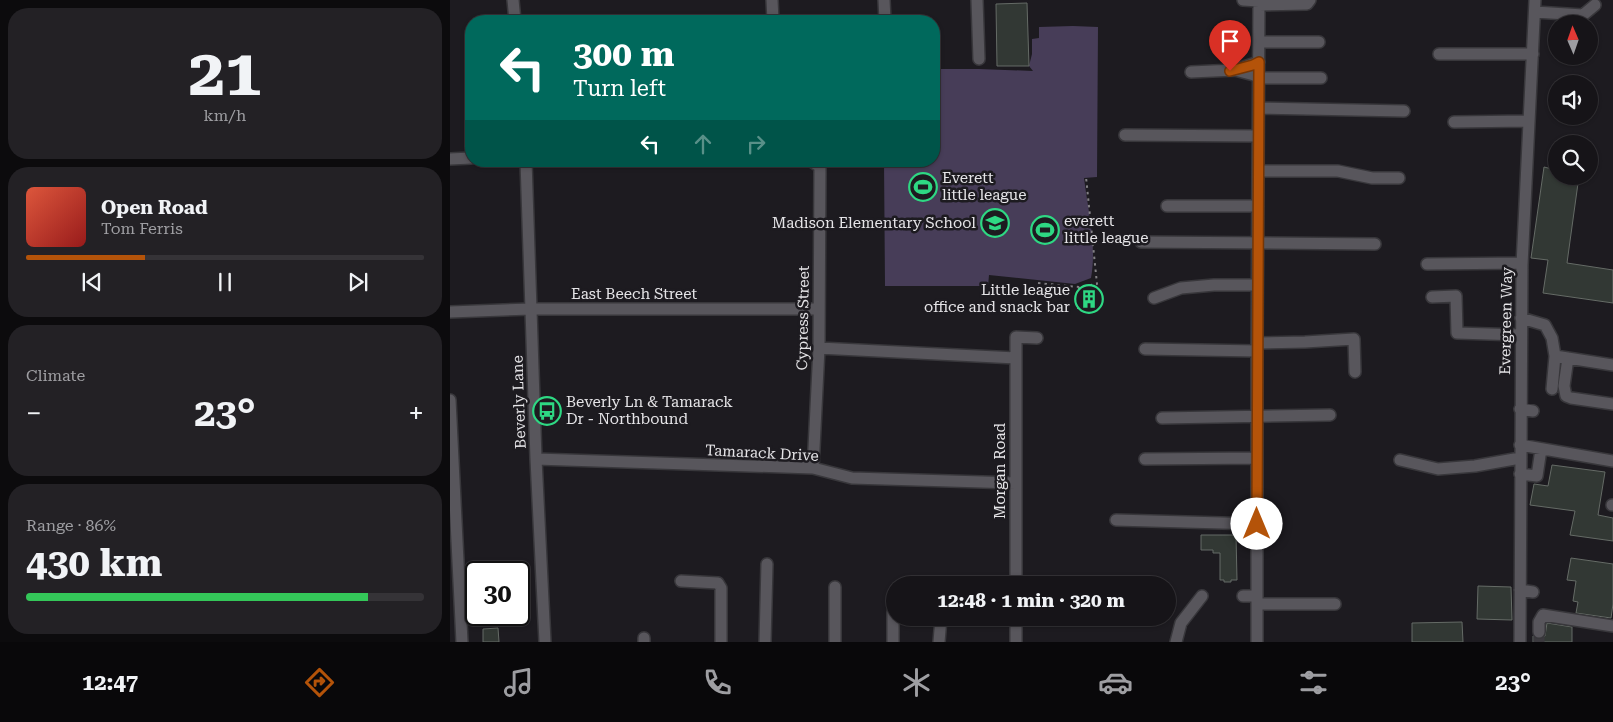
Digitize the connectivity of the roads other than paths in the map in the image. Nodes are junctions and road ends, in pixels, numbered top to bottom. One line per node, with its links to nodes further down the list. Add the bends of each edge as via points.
1 (513, 0): 11 (street)
2 (772, 0): 12 (street)
3 (884, 0): 13 (street)
4 (977, 0): 18 (street)
5 (1243, 0): 8 (street)
6 (1310, 0): 8 (street, via 1307,4)
7 (1535, 0): 10 (street, Evergreen Way)
8 (1259, 2): 14 (street)
9 (1595, 5): 10 (street, via 1583,15)
10 (1535, 12): 17 (street, Evergreen Way)
11 (514, 15)
12 (773, 15)
13 (885, 15)
14 (1259, 42): 15 (street); 19 (street)
15 (1319, 42)
16 (1439, 54): 17 (street)
17 (1533, 54): 26 (street, Evergreen Way)
18 (979, 59)
19 (1259, 62): 20 (street); 22 (street)
20 (1235, 70): 21 (street); 22 (street)
21 (1190, 72)
22 (1259, 78): 23 (street); 24 (street)
23 (1321, 78)
24 (1258, 108): 25 (street); 29 (street)
25 (1404, 111)
26 (1529, 121): 27 (street); 41 (street, Evergreen Way)
27 (1454, 122)
28 (1125, 135): 29 (street)
29 (1258, 136): 34 (street)
30 (465, 158): 31 (street)
31 (450, 159)
32 (526, 167): 46 (street, Beverly Lane)
33 (816, 167): 47 (street, Cypress Street)
34 (1258, 171): 35 (street, via 1338,171 1372,178); 37 (street)
35 (1399, 178)
36 (1167, 206): 37 (street)
37 (1258, 206): 39 (street)
38 (1141, 242): 39 (street)
39 (1258, 243): 40 (street); 43 (street)
40 (1375, 244)
41 (1522, 263): 42 (street); 49 (street, Evergreen Way)
42 (1427, 264)
43 (1257, 285): 45 (street, via 1181,288); 52 (street)
44 (1432, 297): 50 (street, via 1456,296 1457,333)
45 (1154, 298)
46 (531, 309): 47 (street, East Beech Street); 48 (street, East Beech Street); 72 (street, Beverly Lane)
47 (818, 310): 53 (street, Cypress Street)
48 (450, 312)
49 (1521, 318): 50 (street, Evergreen Way); 55 (street, via 1545,325 1552,338)
50 (1521, 335): 63 (street, Evergreen Way)
51 (1037, 338): 56 (street, Morgan Road, via 1016,337)
52 (1257, 347): 54 (street); 59 (street, via 1354,340); 66 (street)
53 (819, 348): 56 (street); 76 (street, Cypress Street)
54 (1145, 349)
55 (1554, 356): 57 (street); 60 (street)
56 (1016, 358): 78 (street, Morgan Road)
57 (1568, 358): 58 (street); 62 (street, via 1564,386 1566,396)
58 (1613, 365)
59 (1355, 372)
60 (1552, 389)
61 (450, 400): 96 (street)
62 (1613, 404)
63 (1520, 409): 64 (street); 68 (street, Evergreen Way)
64 (1533, 411)
65 (1330, 414): 66 (street)
66 (1257, 415): 67 (street); 70 (street)
67 (1162, 418)
68 (1520, 445): 69 (street); 71 (street, Evergreen Way)
69 (1541, 449): 75 (street); 77 (street, via 1537,476)
70 (1257, 458): 73 (street); 80 (street)
71 (1520, 458): 74 (street, via 1438,468); 77 (street, Evergreen Way)
72 (536, 459): 76 (street, Tamarack Drive); 97 (street, Beverly Lane)
73 (1145, 459)
74 (1400, 460)
75 (1613, 461)
76 (813, 468): 78 (street, Tamarack Drive, via 852,478)
77 (1520, 474): 85 (street, Evergreen Way, via 1526,514)
78 (1015, 484): 82 (street, Morgan Road)
79 (1116, 520): 80 (street)
80 (1257, 524): 89 (street)
81 (767, 564): 99 (street)
82 (1016, 576)
83 (681, 581): 98 (street, via 718,583 721,588)
84 (834, 587): 100 (street)
85 (1520, 590): 86 (street); 106 (street, Evergreen Way, via 1517,628)
86 (1533, 592)
87 (1202, 596): 104 (street, via 1181,623)
88 (1243, 596): 89 (street)
89 (1257, 600): 90 (street); 105 (street)
90 (1335, 604)
91 (893, 626): 101 (street)
92 (941, 626): 102 (street)
93 (1016, 626): 103 (street)
94 (1613, 626): 95 (street, via 1543,615)
95 (1539, 632)
96 (462, 642)
97 (544, 642)
98 (721, 642)
99 (765, 642)
100 (836, 642)
101 (893, 642)
102 (940, 642)
103 (1016, 642)
104 (1176, 642)
105 (1257, 642)
106 (1520, 642)

